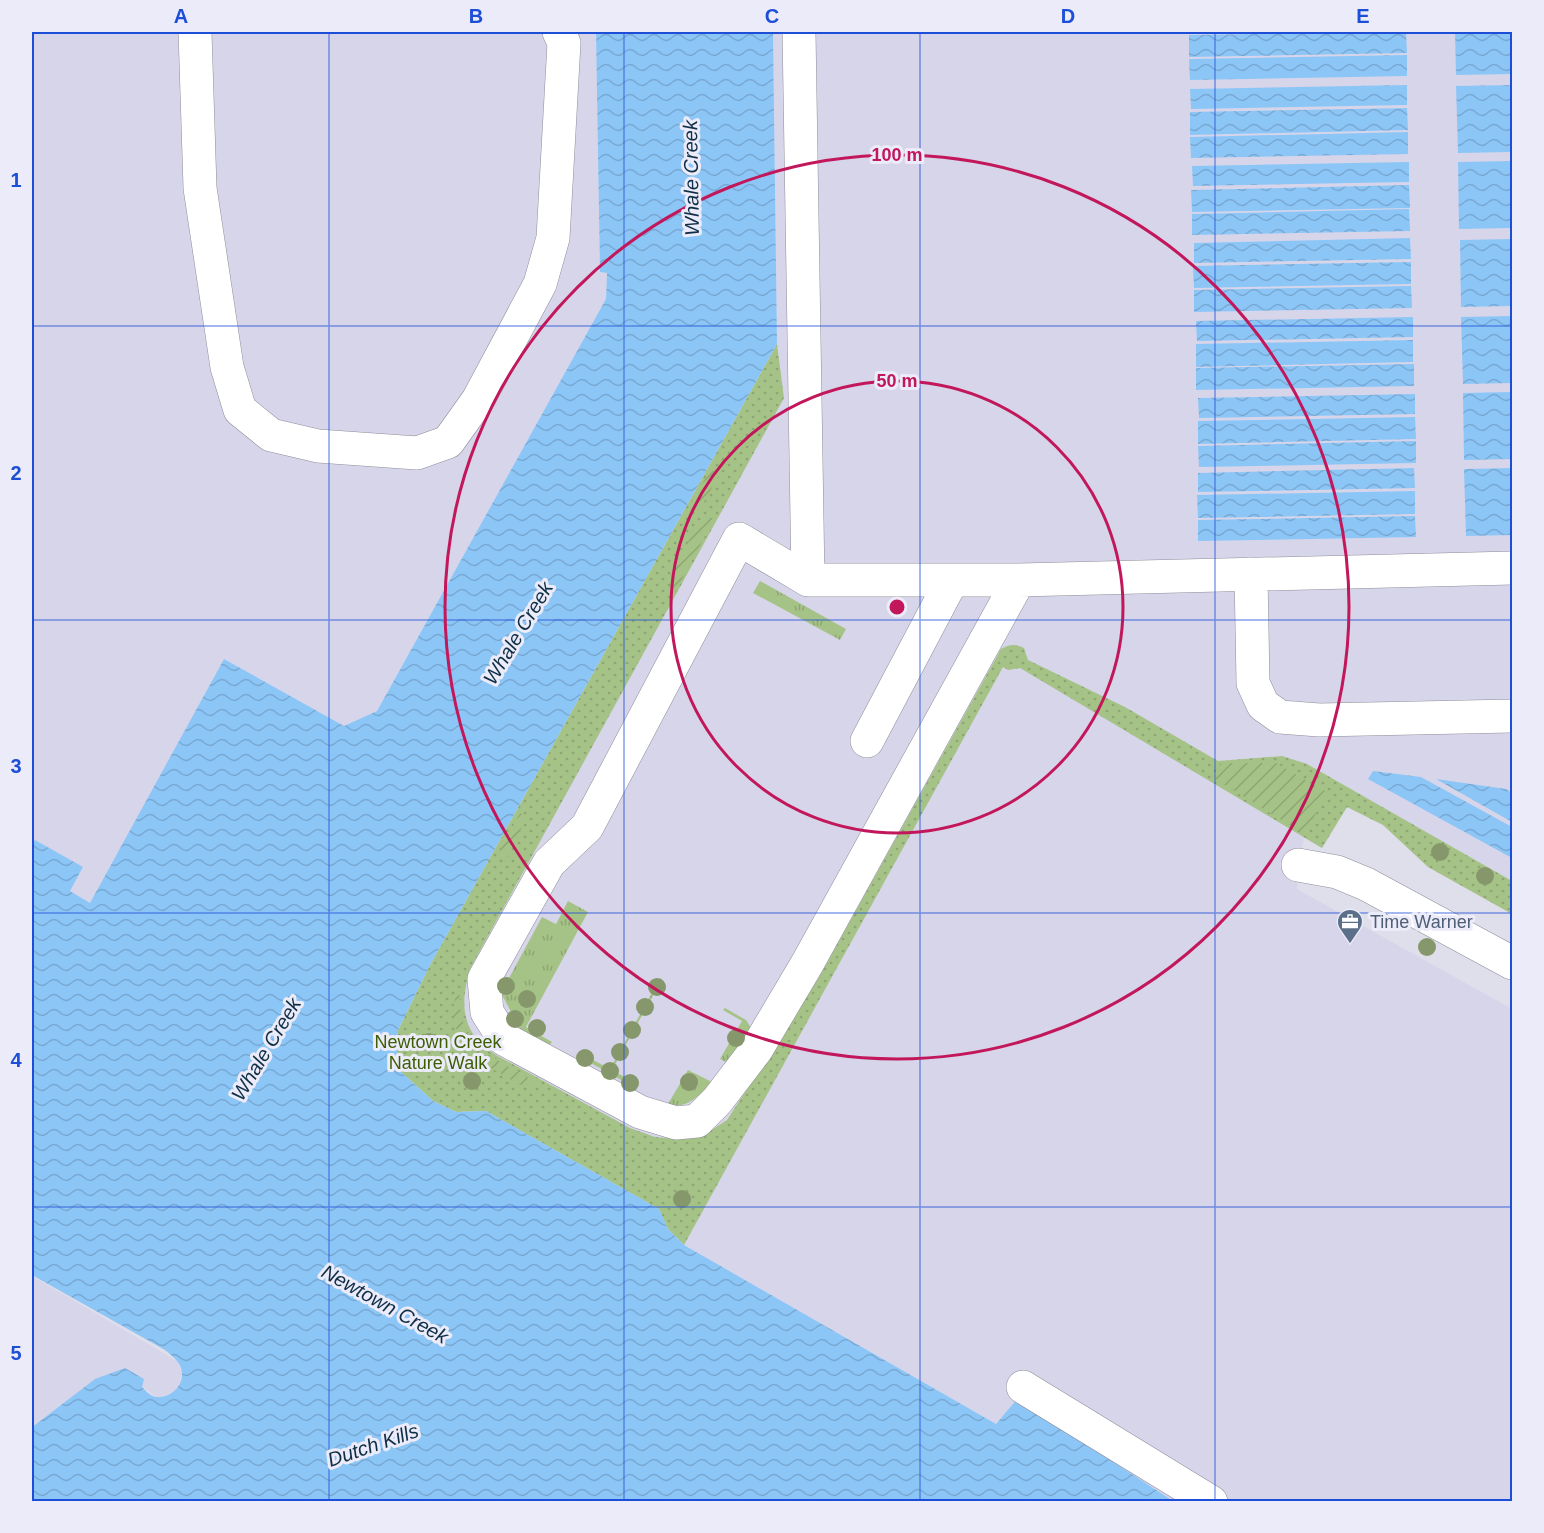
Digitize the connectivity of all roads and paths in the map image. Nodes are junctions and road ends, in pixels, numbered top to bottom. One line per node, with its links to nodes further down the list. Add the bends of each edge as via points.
1 (195, 32): 2 (street, via 200,188 227,366 240,410 271,435 318,446 417,453 448,442 478,400 540,284 553,238 564,43)
2 (559, 32)
3 (799, 32): 6 (street)
4 (1512, 568): 5 (street)
5 (1251, 574): 8 (street); 9 (street, via 1253,683 1263,705 1280,717 1319,720)
6 (808, 580): 7 (street); 8 (street, via 739,539 587,827 549,863 484,979 487,1012 504,1039 640,1112 676,1123 697,1120 717,1101 756,1050)
7 (952, 580): 8 (street); 10 (street)
8 (1019, 580)
9 (1512, 716)
10 (867, 741)
11 (1298, 866): 12 (street, via 1337,872 1365,884)
12 (1512, 963)
13 (1023, 1387): 14 (street)
14 (1211, 1502)

